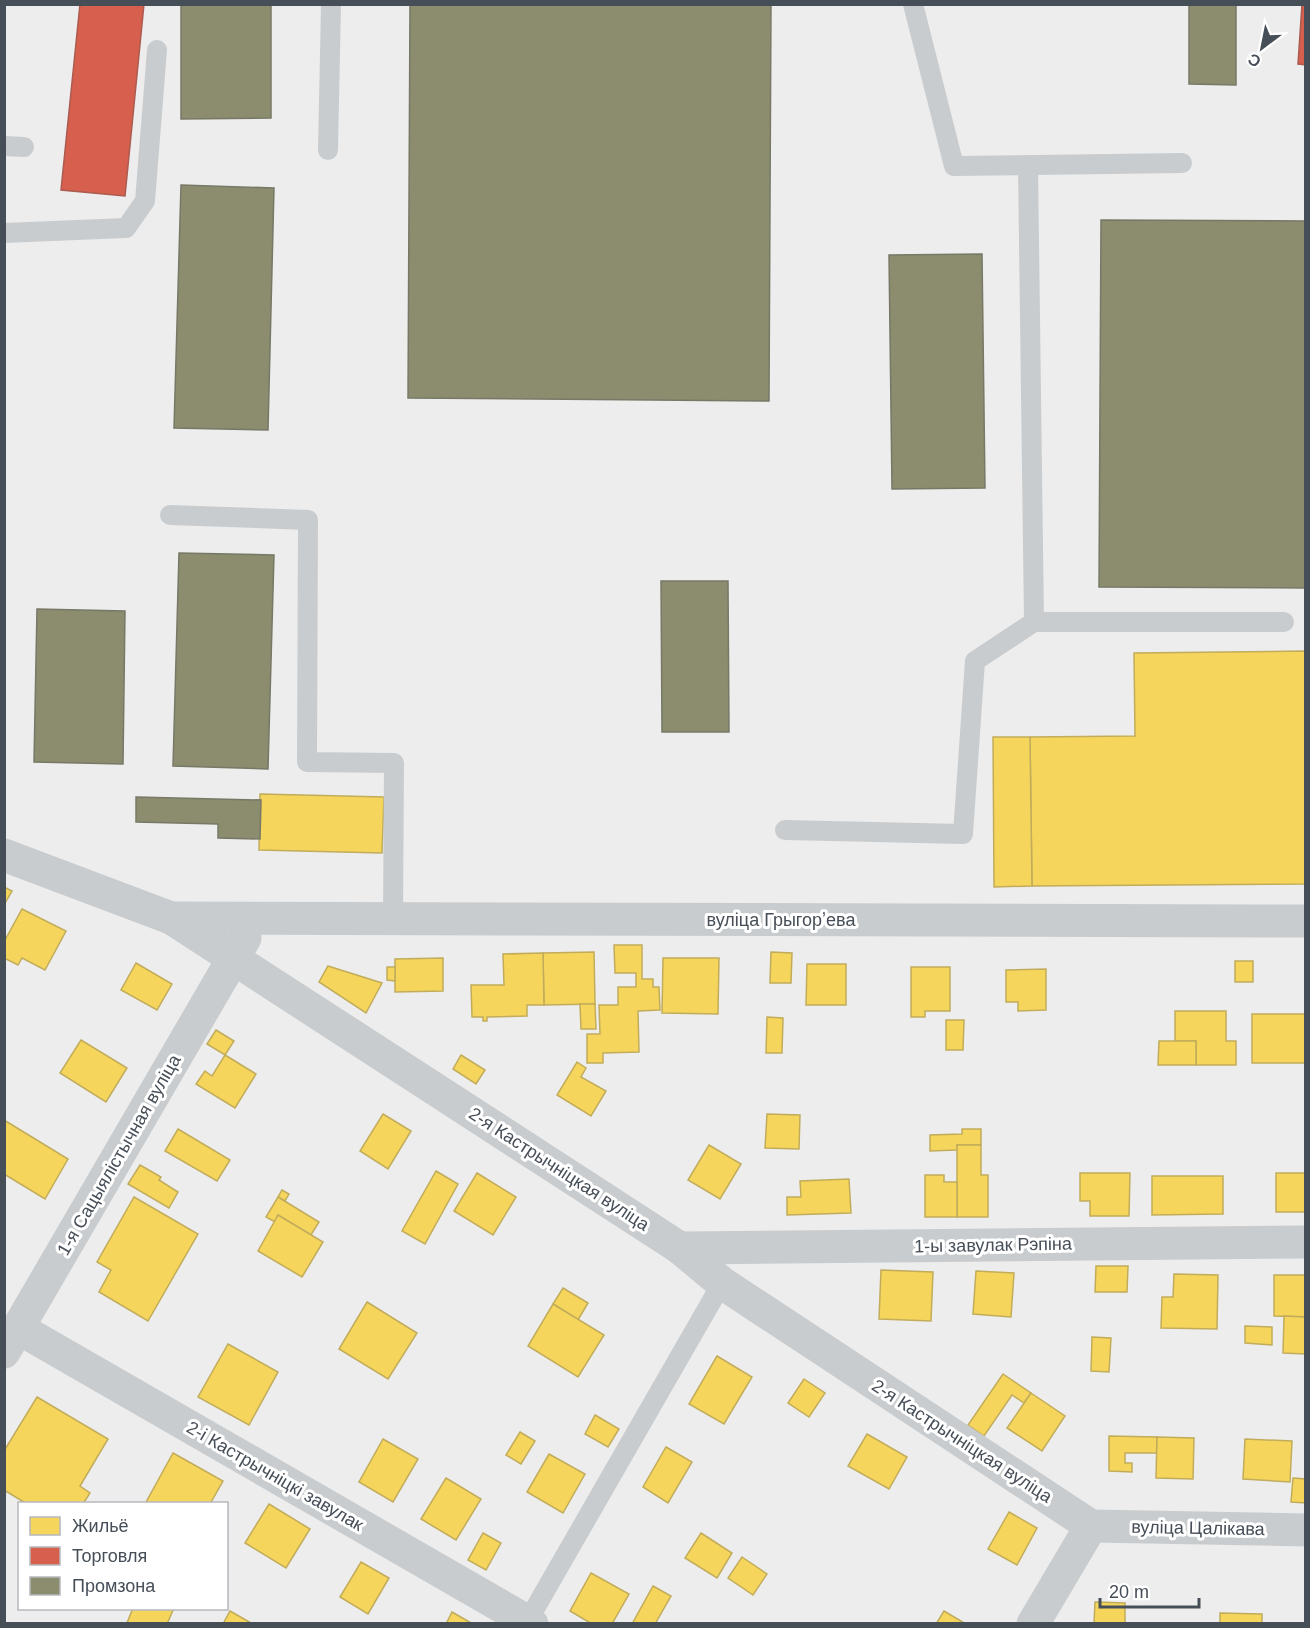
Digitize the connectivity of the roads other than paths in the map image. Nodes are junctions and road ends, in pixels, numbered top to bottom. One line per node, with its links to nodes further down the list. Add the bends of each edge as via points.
1 (331, 4): 4 (lane)
2 (913, 4): 6 (lane, via 954,166)
3 (157, 50): 7 (lane, via 145,201 126,228)
4 (327, 150)
5 (1182, 163): 6 (lane)
6 (1028, 166): 9 (lane)
7 (4, 233)
8 (170, 515): 15 (lane, via 308,520 307,762 394,763)
9 (1034, 622): 10 (lane); 11 (lane, via 975,661 963,834)
10 (1284, 622)
11 (785, 830)
12 (4, 855): 13 (street, 2-я Кастрычніцкая вуліца)
13 (171, 918): 14 (street, вуліца Грыгорʼева); 17 (street, 2-я Кастрычніцкая вуліца)
14 (257, 919): 15 (street, вуліца Грыгорʼева); 17 (street)
15 (393, 920): 16 (street, вуліца Грыгорʼева)
16 (1305, 921)
17 (232, 958): 19 (street, 2-я Кастрычніцкая вуліца); 21 (street, 1-я Сацыялістычная вуліца)
18 (1305, 1242): 19 (street, 1-ы завулак Рэпіна)
19 (680, 1248): 20 (street, 2-я Кастрычніцкая вуліца)
20 (722, 1283): 22 (street, 2-я Кастрычніцкая вуліца); 24 (lane)
21 (11, 1340): 24 (street, 2-і Кастрычніцкі завулак)
22 (1091, 1526): 23 (street, вуліца Цалікава); 25 (street)
23 (1305, 1530)
24 (528, 1623)
25 (1033, 1623)

